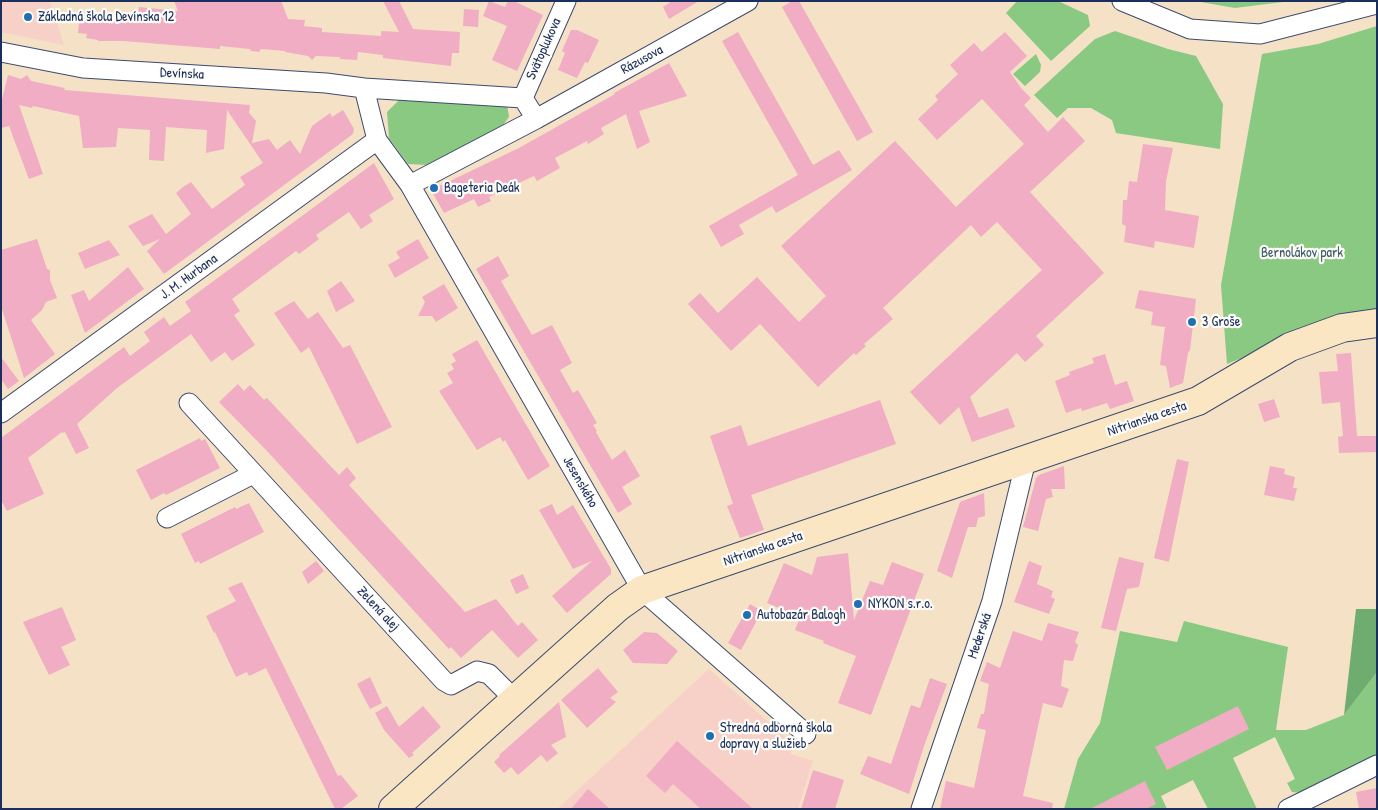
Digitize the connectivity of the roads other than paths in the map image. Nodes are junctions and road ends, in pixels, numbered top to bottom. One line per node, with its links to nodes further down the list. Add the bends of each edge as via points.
1 (566, 1): 7 (street, Svätoplukova)
2 (748, 1): 8 (street, Rázusova)
3 (1122, 1): 4 (street, via 1190,30 1260,34)
4 (1377, 4)
5 (1, 52): 6 (street, Devínska, via 83,68)
6 (364, 88): 7 (street, Devínska); 9 (street)
7 (523, 98): 8 (street)
8 (536, 119): 10 (street, Rázusova)
9 (377, 140): 10 (street, Jesenského); 13 (street, J. M. Hurbana)
10 (410, 185): 17 (street, Jesenského)
11 (1377, 323): 14 (main road, Nitrianska cesta, via 1342,328 1290,347 1198,402)
12 (189, 403): 15 (street, Zelená alej)
13 (1, 413)
14 (1026, 460): 17 (main road, Nitrianska cesta); 22 (street, Mederská, via 992,601)
15 (253, 474): 16 (street); 18 (street, Zelená alej, via 444,681 451,685 477,671 489,674)
16 (167, 518)
17 (642, 590): 18 (main road, Nitrianska cesta, via 618,607); 19 (street, Jesenského)
18 (515, 700): 21 (main road, Nitrianska cesta)
19 (806, 734)
20 (1377, 765): 23 (street)
21 (393, 809)
22 (921, 809)
23 (1288, 809)

